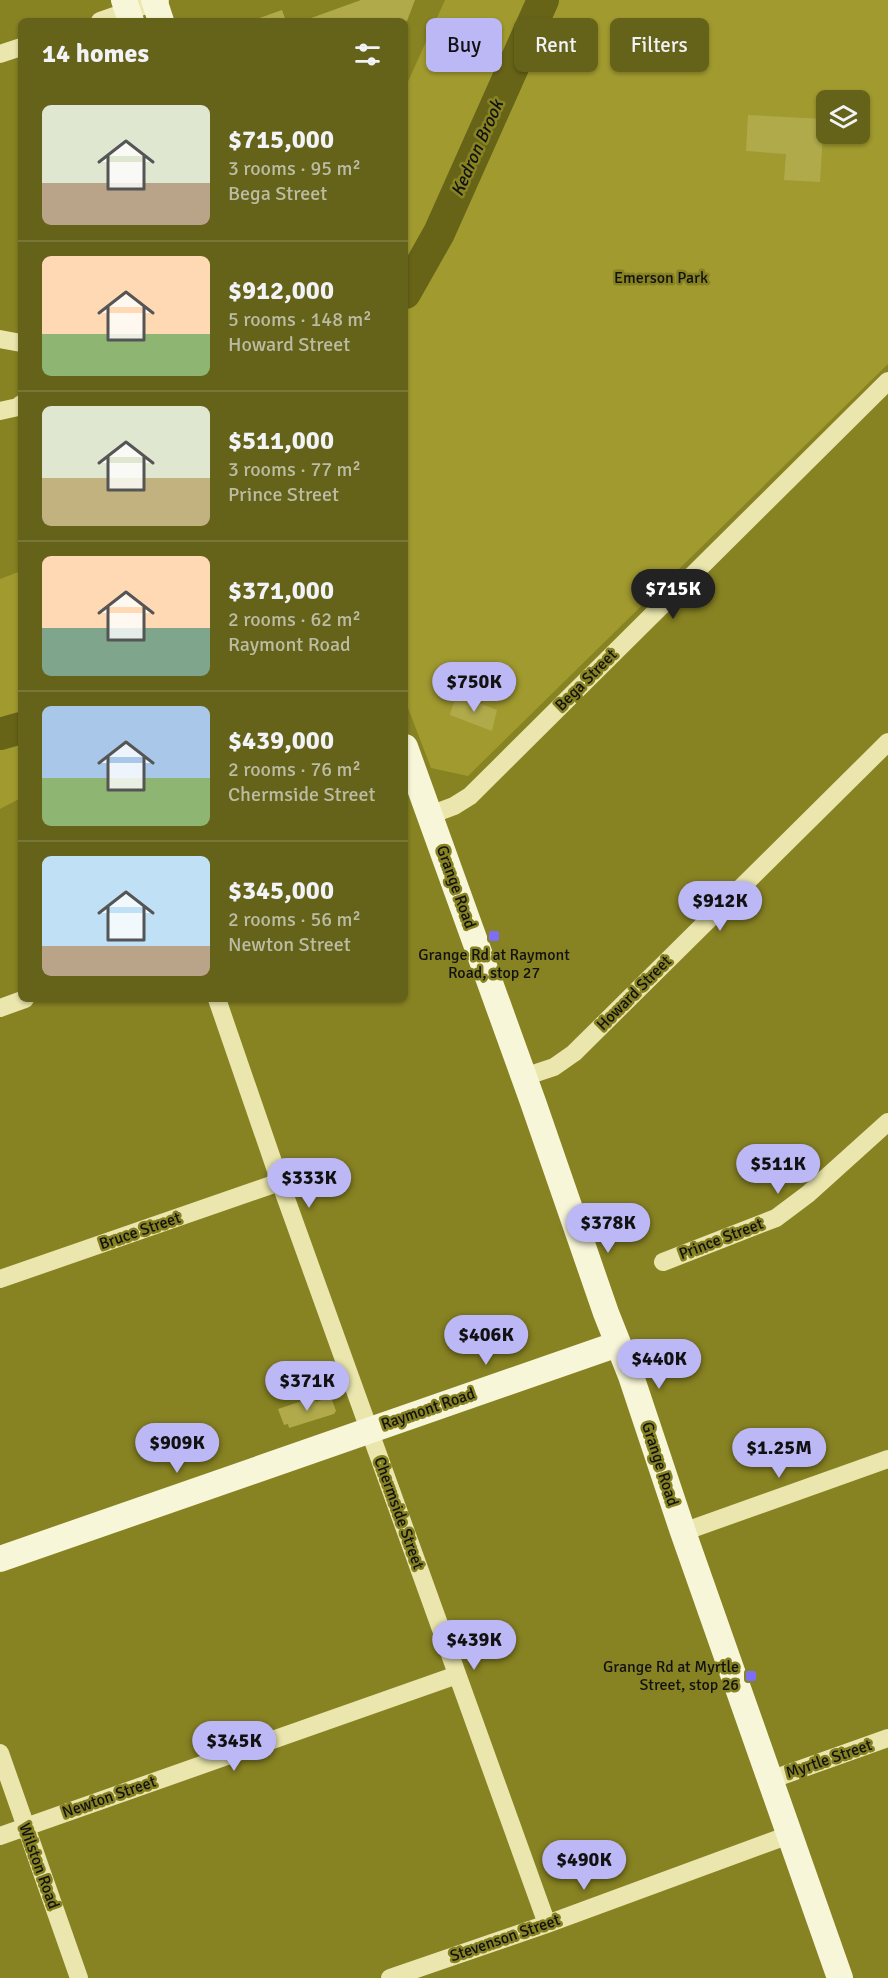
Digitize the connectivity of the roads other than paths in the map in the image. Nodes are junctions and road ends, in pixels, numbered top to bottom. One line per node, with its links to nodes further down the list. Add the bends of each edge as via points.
1 (157, 6): 2 (street)
2 (128, 11): 3 (street)
3 (108, 18)
4 (18, 48): 5 (street)
5 (0, 54)
6 (0, 339): 7 (street)
7 (18, 343)
8 (888, 381): 13 (street, Bega Street, via 470,796)
9 (18, 407): 10 (street)
10 (0, 411)
11 (888, 742): 17 (street, Howard Street, via 574,1053 554,1067)
12 (410, 777): 13 (main road, Grange Road)
13 (430, 815): 17 (main road, Grange Road)
14 (18, 1002): 16 (street)
15 (218, 1002): 19 (street, Chermside Street)
16 (0, 1008)
17 (524, 1077): 22 (main road, Grange Road)
18 (888, 1122): 20 (street, Prince Street, via 776,1218)
19 (280, 1182): 21 (street, Bruce Street); 23 (street, Chermside Street)
20 (663, 1262)
21 (0, 1279)
22 (618, 1344): 23 (main road, Raymont Road); 25 (main road, Grange Road)
23 (369, 1429): 26 (main road, Raymont Road); 27 (street, Chermside Street)
24 (888, 1459): 25 (street)
25 (683, 1532): 30 (main road, Grange Road)
26 (0, 1559)
27 (457, 1675): 31 (street, Newton Street); 34 (street, Chermside Street)
28 (888, 1738): 30 (street, Myrtle Street)
29 (0, 1753): 31 (street, Wilston Road)
30 (770, 1780): 32 (main road, Grange Road)
31 (25, 1826): 33 (street, Newton Street); 35 (street, Wilston Road)
32 (789, 1835): 34 (street, Stevenson Street); 37 (main road, Grange Road)
33 (0, 1836)
34 (547, 1924): 36 (street, Stevenson Street)
35 (79, 1978)
36 (390, 1978)
37 (840, 1978)

